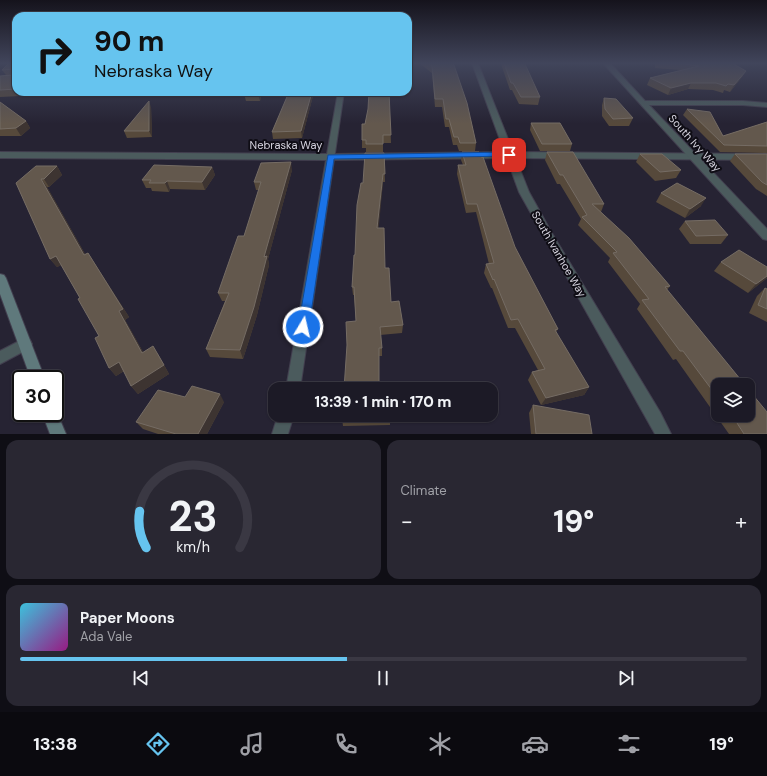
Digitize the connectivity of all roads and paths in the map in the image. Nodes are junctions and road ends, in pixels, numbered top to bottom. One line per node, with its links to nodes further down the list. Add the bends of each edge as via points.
1 (482, 83): 7 (street, South Ivanhoe Way)
2 (625, 83): 4 (street, South Ivy Way)
3 (340, 96): 10 (street)
4 (644, 103): 5 (street); 8 (street, South Ivy Way)
5 (767, 105)
6 (0, 155): 10 (street, Nebraska Way)
7 (509, 155): 8 (street, Nebraska Way); 10 (street, Nebraska Way); 21 (street, South Ivanhoe Way, via 524,192 548,236)
8 (691, 156): 9 (street, Nebraska Way); 11 (street, South Ivy Way)
9 (767, 156)
10 (331, 157): 16 (street)
11 (766, 234)
12 (0, 278): 13 (main road)
13 (25, 344): 14 (street); 15 (main road)
14 (0, 358)
15 (35, 370)
16 (294, 382)
17 (53, 422): 19 (main road)
18 (284, 422): 20 (street)
19 (58, 434)
20 (280, 434)
21 (663, 434)

